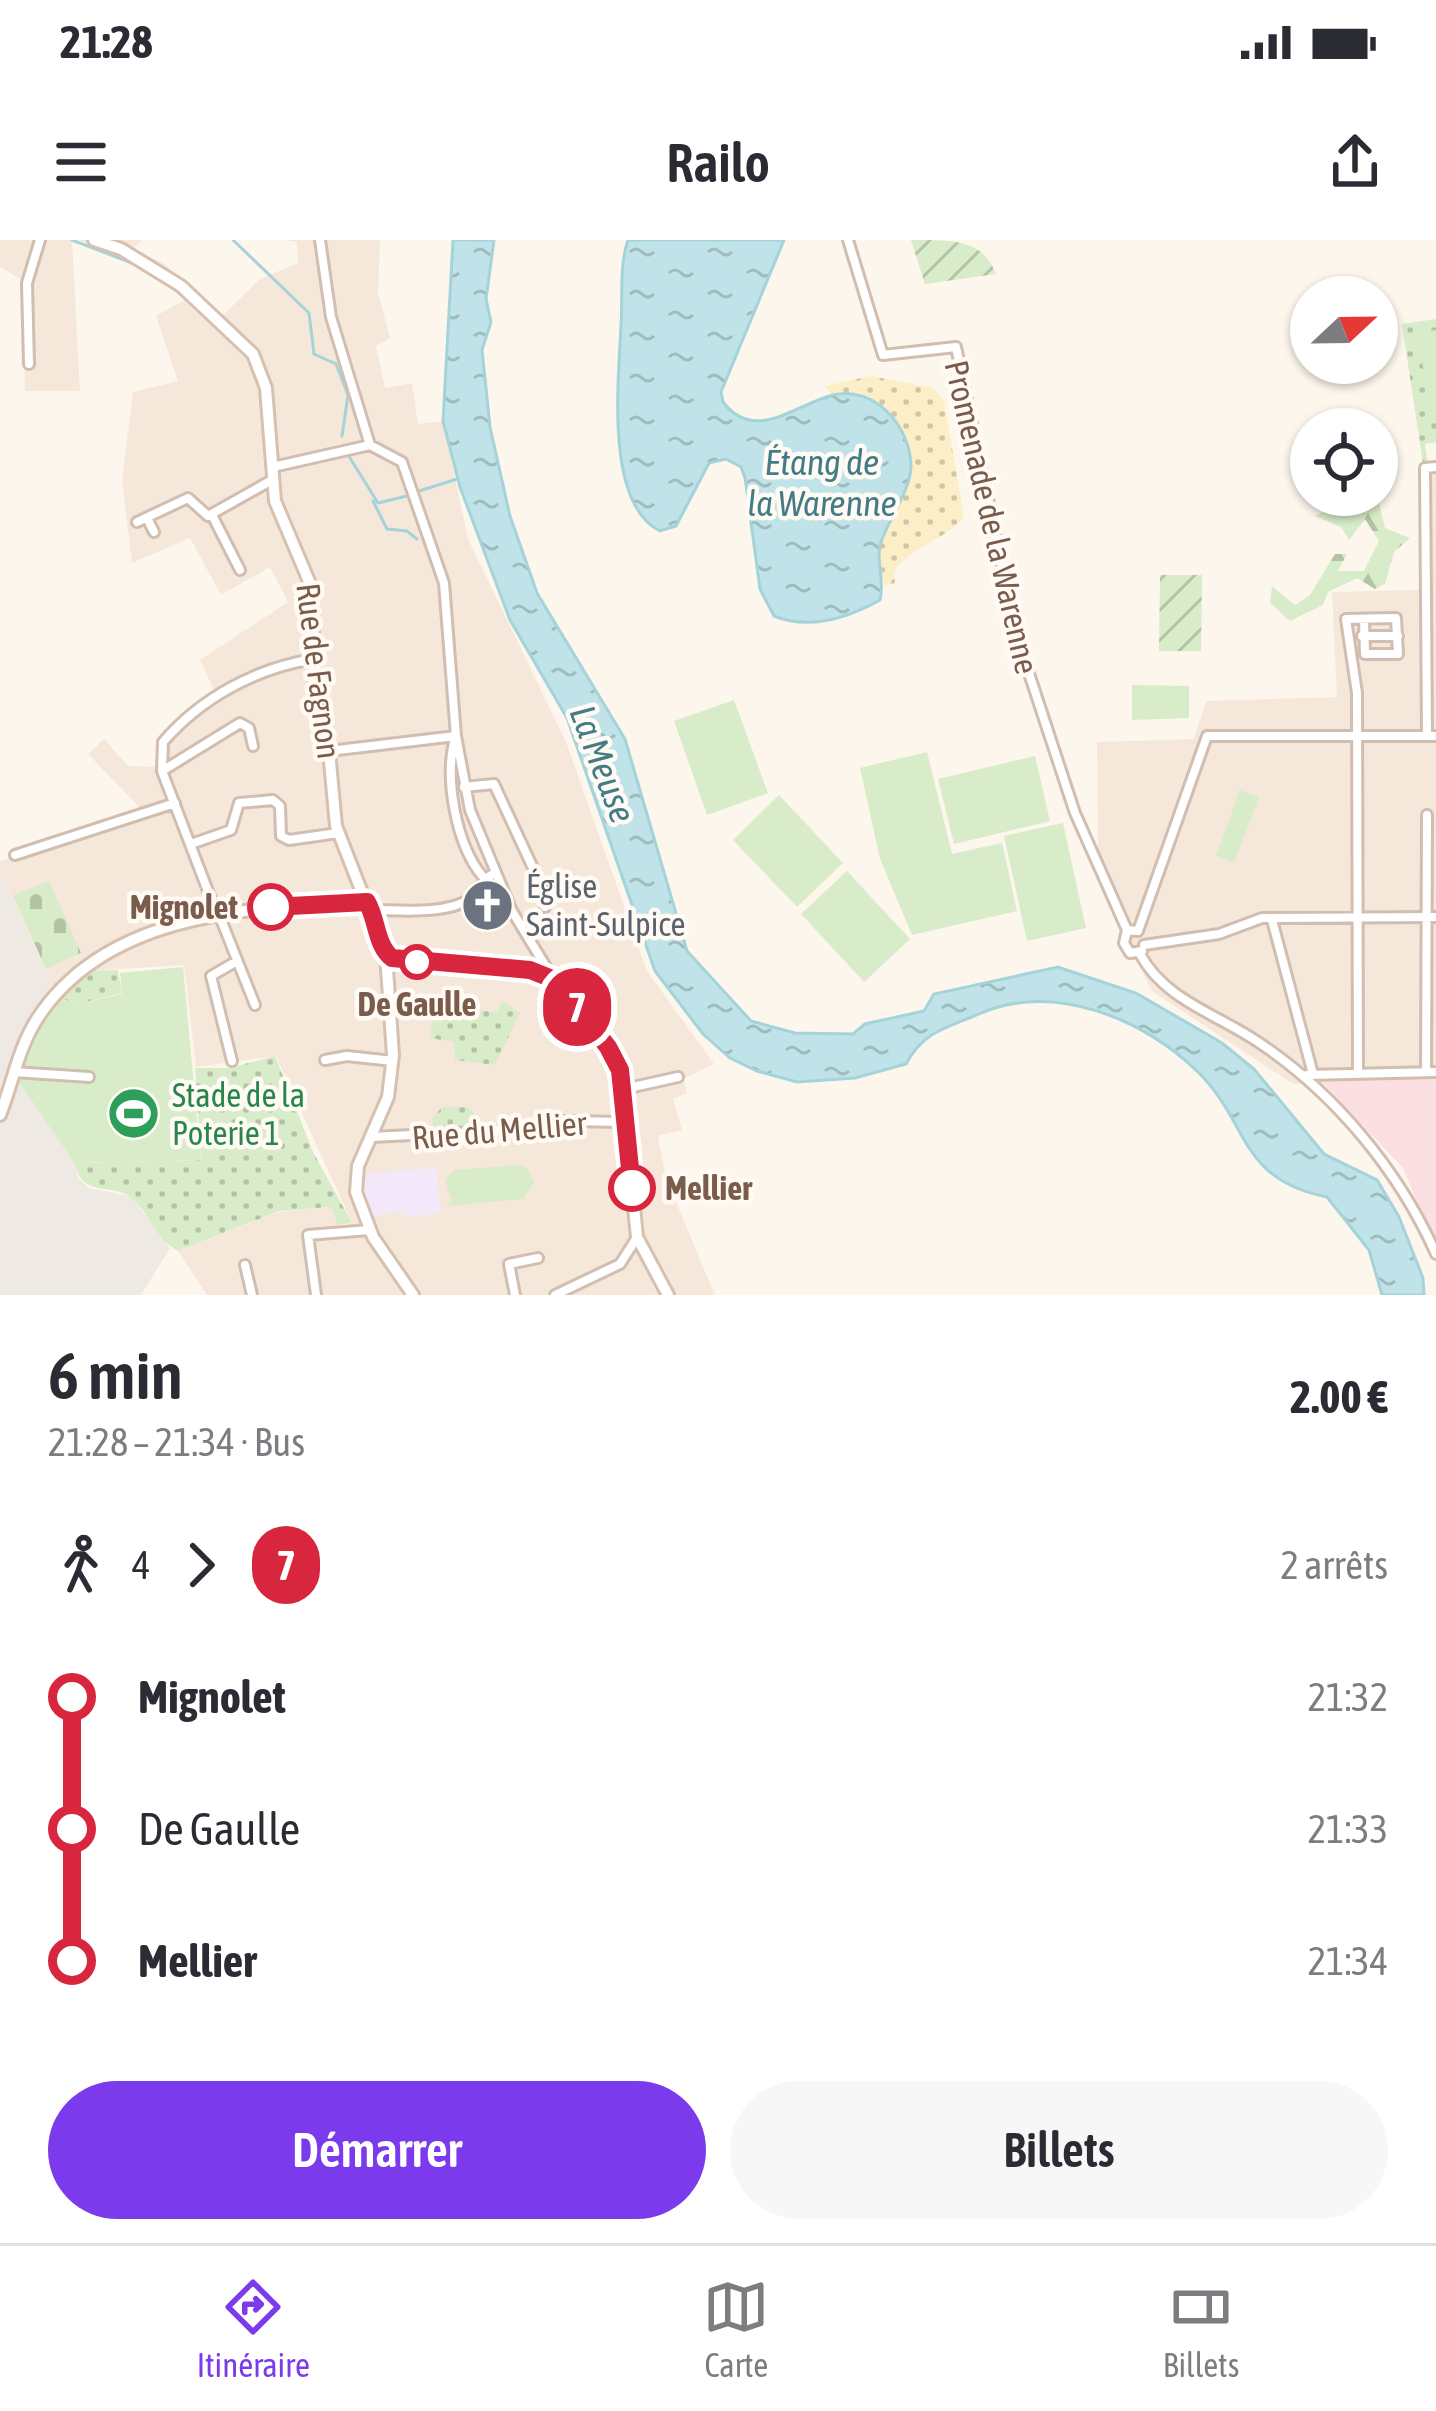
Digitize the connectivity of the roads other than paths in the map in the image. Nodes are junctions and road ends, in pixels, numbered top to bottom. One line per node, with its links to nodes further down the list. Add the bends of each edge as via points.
1 (40, 240): 5 (street, via 27,283)
2 (94, 240): 8 (street, Rue de Fagnon, via 181,286 253,354 266,388)
3 (320, 240): 6 (street, via 331,317)
4 (848, 240): 38 (street, Promenade de la Warenne, via 883,355 956,347 1022,655 1075,814)
5 (29, 364)
6 (370, 445): 8 (street); 19 (street, via 402,462 436,557 450,628)
7 (1431, 467): 20 (street)
8 (272, 473): 9 (street); 17 (street, Rue de Fagnon, via 277,508 309,577)
9 (212, 515): 10 (street, via 188,498 142,520); 11 (street)
10 (154, 532)
11 (240, 570)
12 (1364, 619): 13 (street); 14 (street, via 1396,618); 16 (street, via 1346,619)
13 (1362, 636): 14 (street); 15 (street)
14 (1398, 636): 15 (street, via 1398,654)
15 (1363, 652): 16 (street)
16 (1349, 655): 18 (street)
17 (314, 659): 22 (street, Rue de Fagnon); 23 (street, via 202,705 163,742)
18 (1354, 735): 20 (street); 37 (street); 39 (street, via 1207,736)
19 (456, 736): 22 (street); 24 (street); 31 (street, via 457,811)
20 (1432, 736)
21 (254, 746): 23 (street, via 240,723)
22 (329, 752): 27 (street, Rue de Fagnon)
23 (162, 771): 25 (street)
24 (464, 787): 30 (street); 33 (street, via 494,784)
25 (175, 802): 28 (street); 29 (street)
26 (1427, 815): 35 (street)
27 (338, 833): 28 (street, via 281,836 273,800 239,803 231,830); 32 (street, Rue de Fagnon)
28 (191, 844): 34 (street)
29 (15, 855)
30 (496, 872): 31 (street); 40 (street)
31 (483, 878): 32 (street, via 472,898 445,906)
32 (366, 900): 34 (street); 42 (street, Rue de Fagnon)
33 (545, 907)
34 (217, 912): 44 (street); 51 (street, via 78,971 38,1017)
35 (1431, 917): 37 (street); 52 (street)
36 (1271, 919): 37 (street); 41 (street); 54 (street)
37 (1356, 919): 53 (street)
38 (1126, 930): 39 (street); 41 (street, via 1126,949)
39 (1138, 932): 41 (street)
40 (532, 947): 43 (street); 45 (street)
41 (1142, 949): 55 (street, via 1166,989 1259,1042)
42 (386, 954): 45 (street); 50 (street, Rue de Fagnon)
43 (538, 957): 45 (street); 46 (street)
44 (237, 961): 47 (street); 49 (street, via 212,976)
45 (535, 971): 46 (street)
46 (555, 980): 58 (street, via 608,1047)
47 (255, 1005)
48 (325, 1060): 50 (street)
49 (232, 1061)
50 (393, 1061): 61 (street, Rue de Fagnon)
51 (13, 1072): 56 (street); 59 (street)
52 (1431, 1072): 53 (street)
53 (1358, 1073): 54 (street)
54 (1312, 1075): 55 (street)
55 (1300, 1076): 64 (street, via 1381,1157)
56 (89, 1077)
57 (678, 1077): 58 (street)
58 (624, 1089): 60 (street)
59 (0, 1115)
60 (627, 1122): 61 (street, Rue du Mellier); 63 (street)
61 (371, 1137): 62 (street, Rue de Fagnon, via 355,1178)
62 (369, 1230): 68 (street, via 308,1235); 69 (street)
63 (637, 1238): 71 (street, via 620,1264); 72 (street)
64 (1436, 1254)
65 (538, 1258): 70 (street, via 508,1264)
66 (245, 1265): 67 (street)
67 (253, 1295)
68 (316, 1295)
69 (413, 1295)
70 (515, 1295)
71 (555, 1295)
72 (668, 1295)

